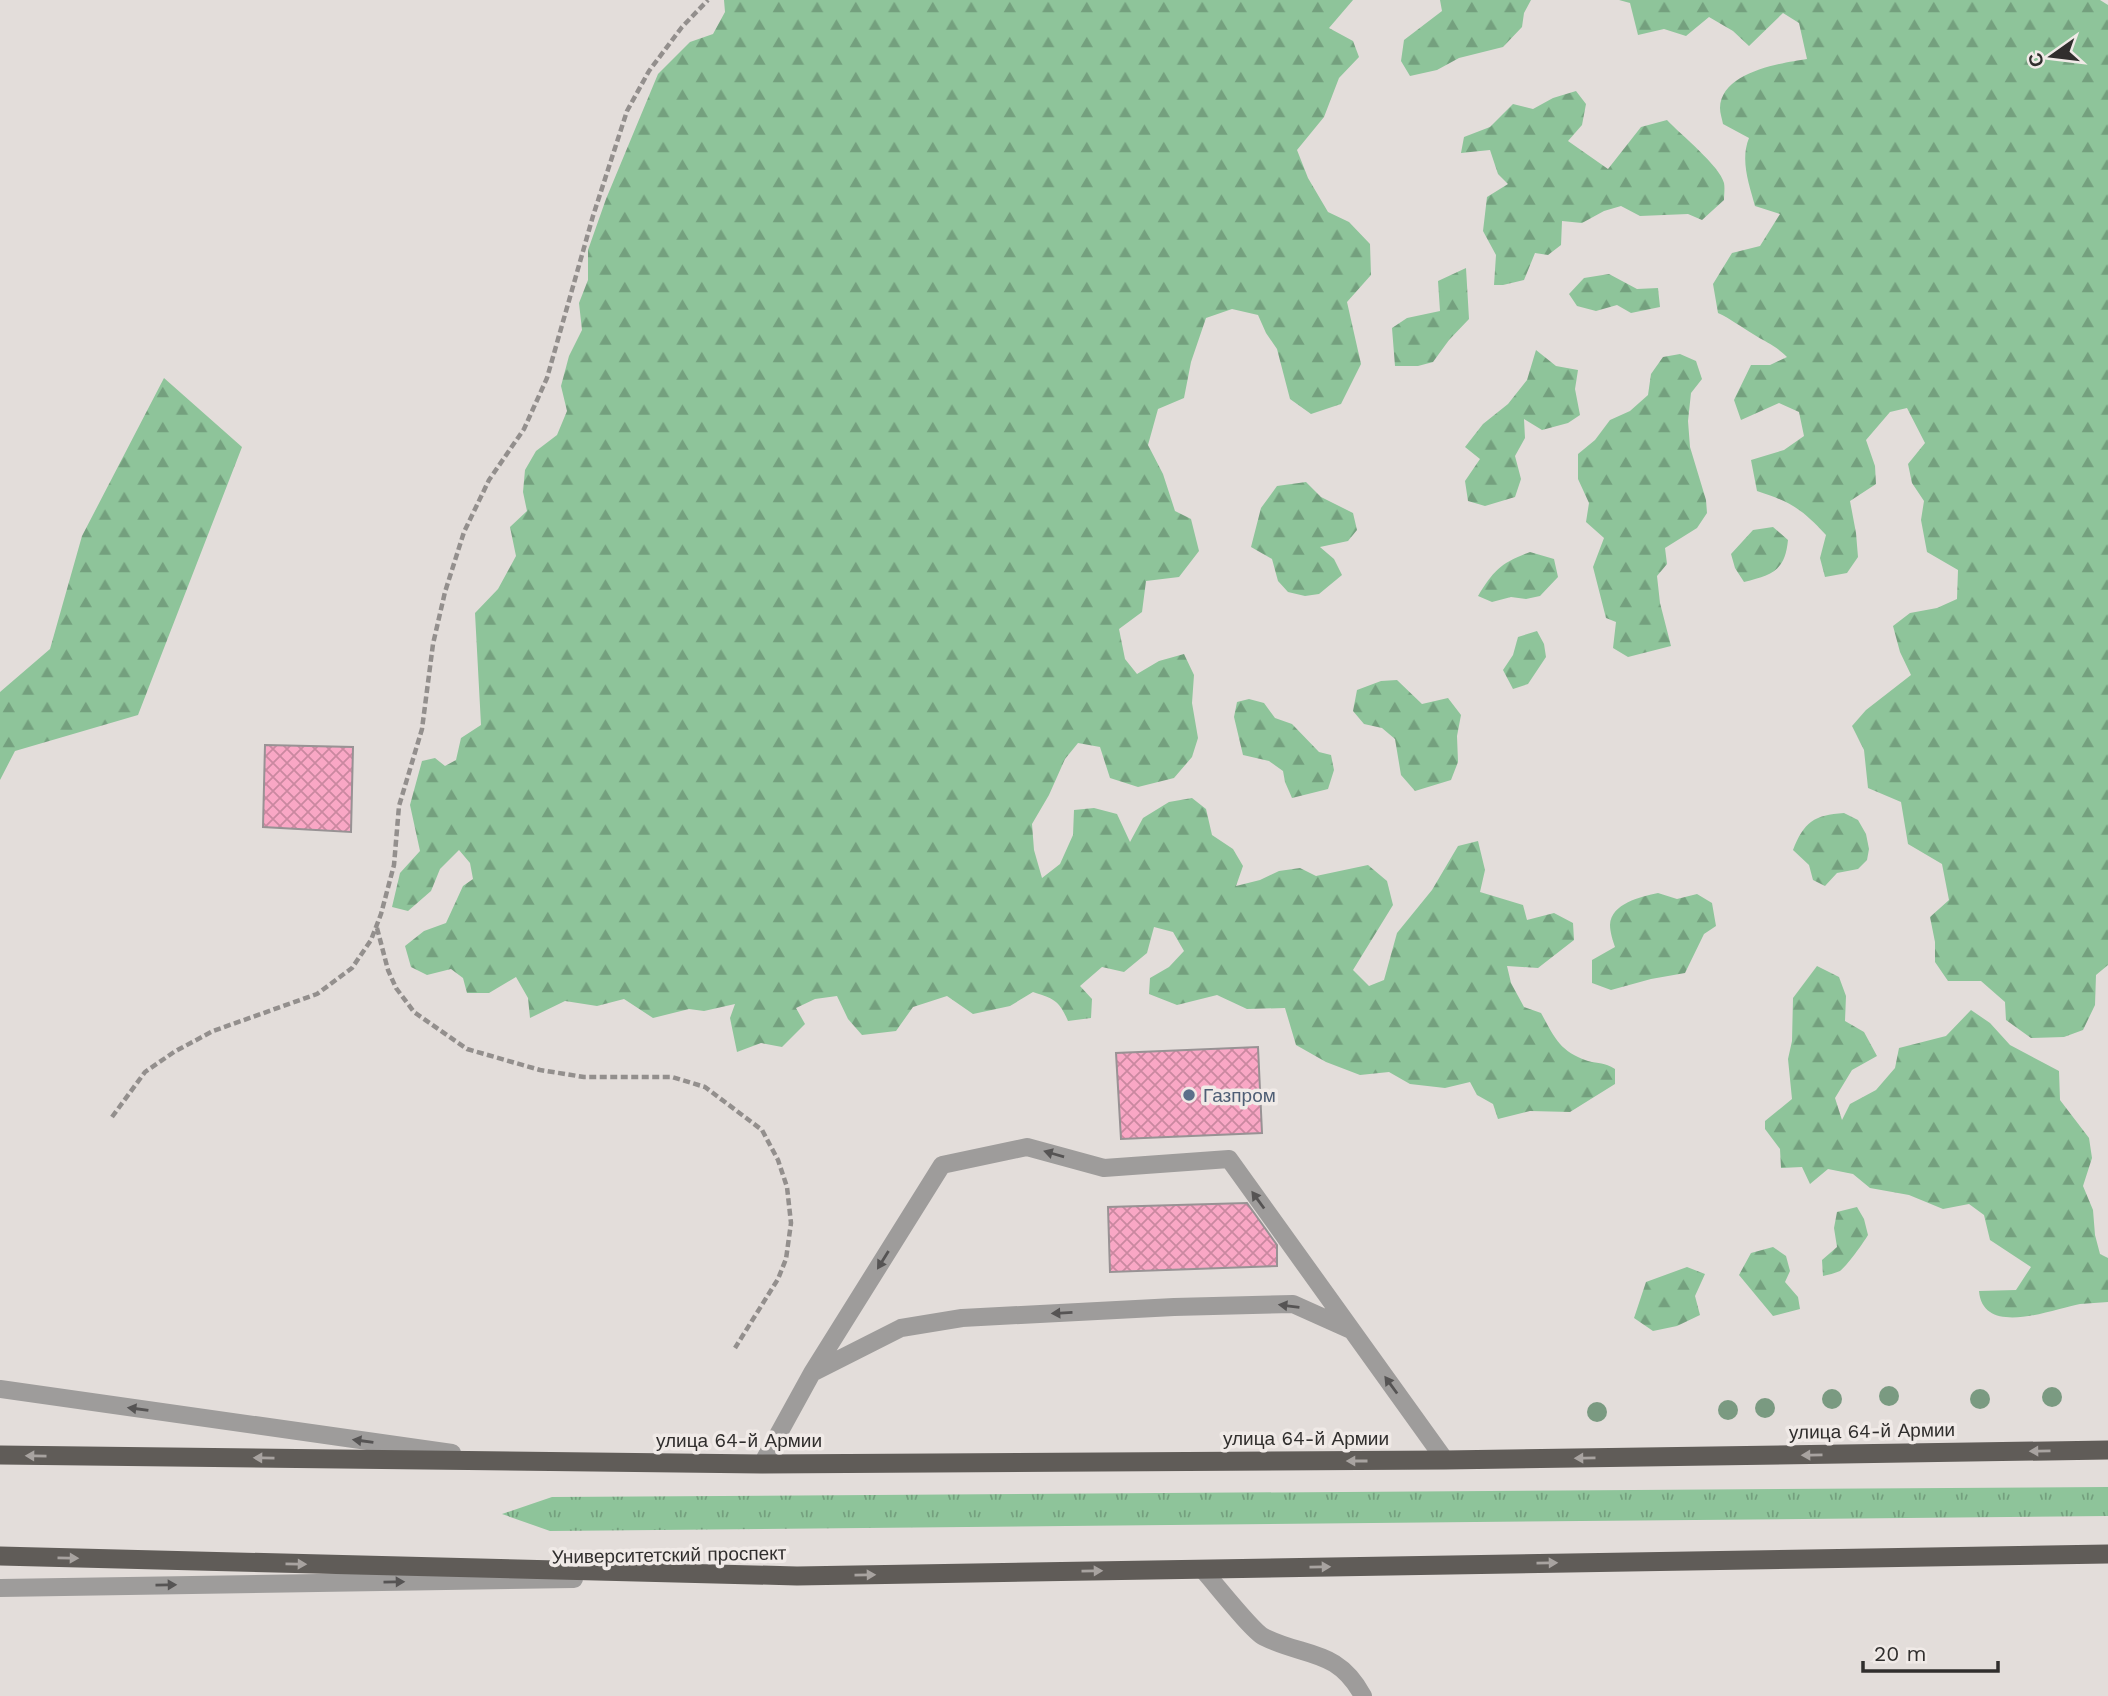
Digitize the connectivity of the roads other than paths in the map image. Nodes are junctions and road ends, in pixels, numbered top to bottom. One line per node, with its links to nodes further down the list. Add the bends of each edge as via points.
1 (1351, 1330): 2 (street, one-way to 2, via 1293,1304 962,1318 901,1328); 2 (street, one-way to 2, via 1229,1159 1104,1168 1027,1147 942,1165); 6 (street, one-way to 1)
2 (812, 1373): 8 (street)
3 (0, 1389): 7 (street, one-way to 3)
4 (2108, 1450): 6 (highway, улица 64-й Армии, one-way to 6)
5 (0, 1455): 7 (highway, one-way to 5)
6 (1445, 1460): 8 (highway, улица 64-й Армии, one-way to 8)
7 (504, 1461): 8 (highway, улица 64-й Армии)
8 (762, 1464)
9 (2108, 1554): 11 (highway, one-way to 9)
10 (0, 1556): 12 (highway, Университетский проспект, one-way to 12)
11 (1202, 1569): 12 (highway, one-way to 11); 14 (street, via 1262,1636 1328,1658 1354,1678)
12 (797, 1576): 13 (street, Университетский проспект, one-way to 12)
13 (0, 1588)
14 (1363, 1696)

